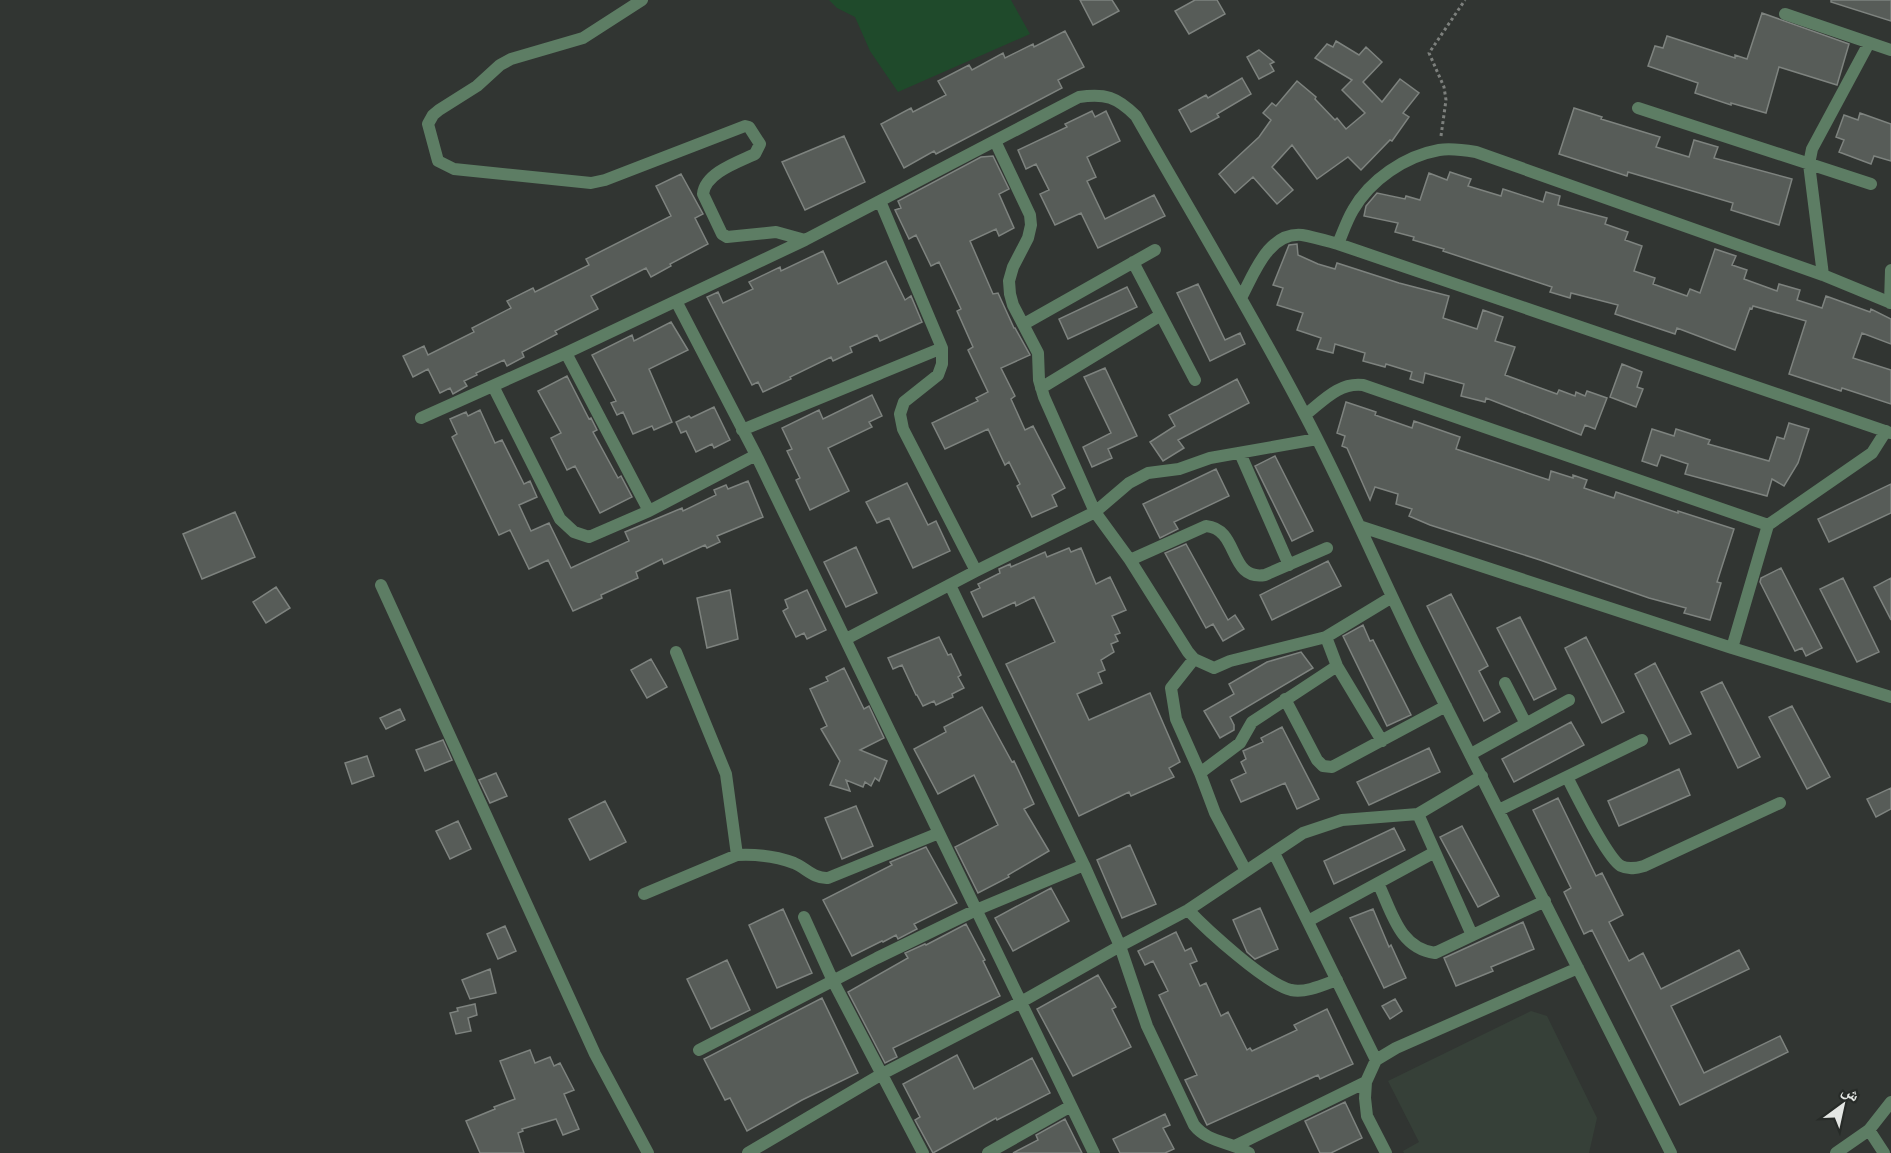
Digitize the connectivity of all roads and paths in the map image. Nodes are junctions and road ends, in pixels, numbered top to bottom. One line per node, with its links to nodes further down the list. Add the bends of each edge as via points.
1 (642, 0): 12 (street, via 583,38 511,59 439,110 428,124 438,161 454,169 591,183 745,126 760,144 759,149 710,179 703,189 722,234 731,238 776,232)
2 (1465, 0): 8 (path, via 1429,52 1446,100)
3 (1785, 14): 4 (street)
4 (1869, 43): 5 (street); 9 (street, via 1814,142)
5 (1891, 50)
6 (1638, 108): 9 (street)
7 (995, 141): 11 (street); 18 (street, via 1079,97 1109,96 1124,104 1136,116); 22 (street, via 1030,215 1028,238 1010,282 1013,304)
8 (1439, 150): 13 (street, via 1413,158 1367,190 1353,209); 17 (street, via 1476,152)
9 (1809, 164): 10 (street); 17 (street)
10 (1871, 184)
11 (880, 201): 12 (street); 23 (street)
12 (805, 240): 19 (street)
13 (1338, 244): 18 (street, via 1300,235 1284,238 1262,258); 31 (street)
14 (1155, 250): 15 (street)
15 (1133, 262): 21 (street); 22 (street)
16 (1891, 270): 20 (street)
17 (1822, 275): 20 (street)
18 (1241, 298): 28 (street)
19 (676, 301): 24 (street); 30 (street)
20 (1891, 303)
21 (1161, 315): 25 (street); 27 (street)
22 (1024, 324): 27 (street, via 1038,353)
23 (942, 348): 30 (street); 42 (street, via 938,375 904,402 900,414 903,429)
24 (566, 353): 26 (street); 35 (street)
25 (1195, 380)
26 (493, 386): 29 (street); 35 (street, via 560,519 574,532 589,537)
27 (1041, 388): 36 (street)
28 (1305, 415): 32 (street); 37 (street, via 1342,386 1363,385)
29 (421, 418)
30 (742, 430): 34 (street)
31 (1888, 432): 37 (street, via 1872,453)
32 (1317, 439): 33 (street); 38 (street)
33 (1240, 453): 36 (street, via 1210,458 1179,470 1148,473 1129,483); 41 (street)
34 (756, 455): 35 (street); 47 (street)
35 (649, 511)
36 (1095, 512): 40 (street); 42 (street)
37 (1768, 525): 48 (street)
38 (1362, 527): 45 (street); 48 (street)
39 (1327, 548): 41 (street)
40 (1130, 560): 41 (street, via 1206,526 1225,534 1242,569 1249,574 1264,575); 50 (street)
41 (1289, 564)
42 (976, 571): 44 (street)
43 (381, 585): 94 (street, via 595,1054)
44 (950, 585): 47 (street); 71 (street)
45 (1392, 597): 46 (street); 56 (street)
46 (1326, 637): 50 (street, via 1214,668); 51 (street)
47 (846, 639): 67 (street)
48 (1732, 648): 53 (street)
49 (676, 652): 70 (street, via 726,774)
50 (1194, 659): 61 (street, via 1171,688 1176,719)
51 (1337, 666): 54 (street); 59 (street)
52 (1505, 683): 57 (street)
53 (1891, 697)
54 (1285, 699): 59 (street, via 1323,766 1332,767); 61 (street, via 1252,722 1240,743)
55 (1569, 700): 57 (street)
56 (1446, 706): 59 (street); 60 (street)
57 (1526, 724): 60 (street)
58 (1642, 740): 63 (street)
59 (1382, 741)
60 (1471, 754): 62 (street)
61 (1200, 773): 72 (street, via 1215,813)
62 (1482, 776): 65 (street); 66 (street)
63 (1567, 777): 64 (street, via 1610,855 1629,868 1644,866); 65 (street)
64 (1780, 803)
65 (1499, 810): 75 (street)
66 (1418, 813): 68 (street); 69 (street, via 1329,823 1303,833)
67 (939, 833): 70 (street, via 828,878 817,877 780,858); 76 (street)
68 (1435, 852): 73 (street); 80 (street)
69 (1274, 853): 72 (street); 79 (street)
70 (737, 855): 74 (street)
71 (1084, 865): 76 (street); 81 (street)
72 (1246, 871): 77 (street)
73 (1378, 883): 79 (street); 80 (street, via 1404,937 1422,951 1435,953)
74 (644, 894)
75 (1545, 902): 80 (street); 82 (street)
76 (976, 910): 84 (street); 85 (street)
77 (1188, 910): 81 (street); 83 (street, via 1265,977 1292,990)
78 (804, 918): 84 (street)
79 (1308, 921): 83 (street)
80 (1472, 935)
81 (1120, 946): 85 (street); 93 (street, via 1147,1026 1194,1125 1206,1137)
82 (1578, 968): 87 (street); 101 (street)
83 (1337, 980): 87 (street)
84 (832, 981): 86 (street); 88 (street)
85 (1021, 1002): 88 (street); 91 (street)
86 (699, 1050)
87 (1376, 1060): 89 (street)
88 (882, 1074): 95 (street); 96 (street)
89 (1366, 1082): 93 (street); 100 (street, via 1368,1116)
90 (1891, 1102): 92 (street)
91 (1071, 1106): 97 (street); 98 (street)
92 (1869, 1130): 102 (street); 103 (street)
93 (1237, 1145): 99 (street)
94 (648, 1153)
95 (748, 1153)
96 (923, 1153)
97 (988, 1153)
98 (1094, 1153)
99 (1249, 1153)
100 (1386, 1153)
101 (1671, 1153)
102 (1836, 1153)
103 (1884, 1153)

